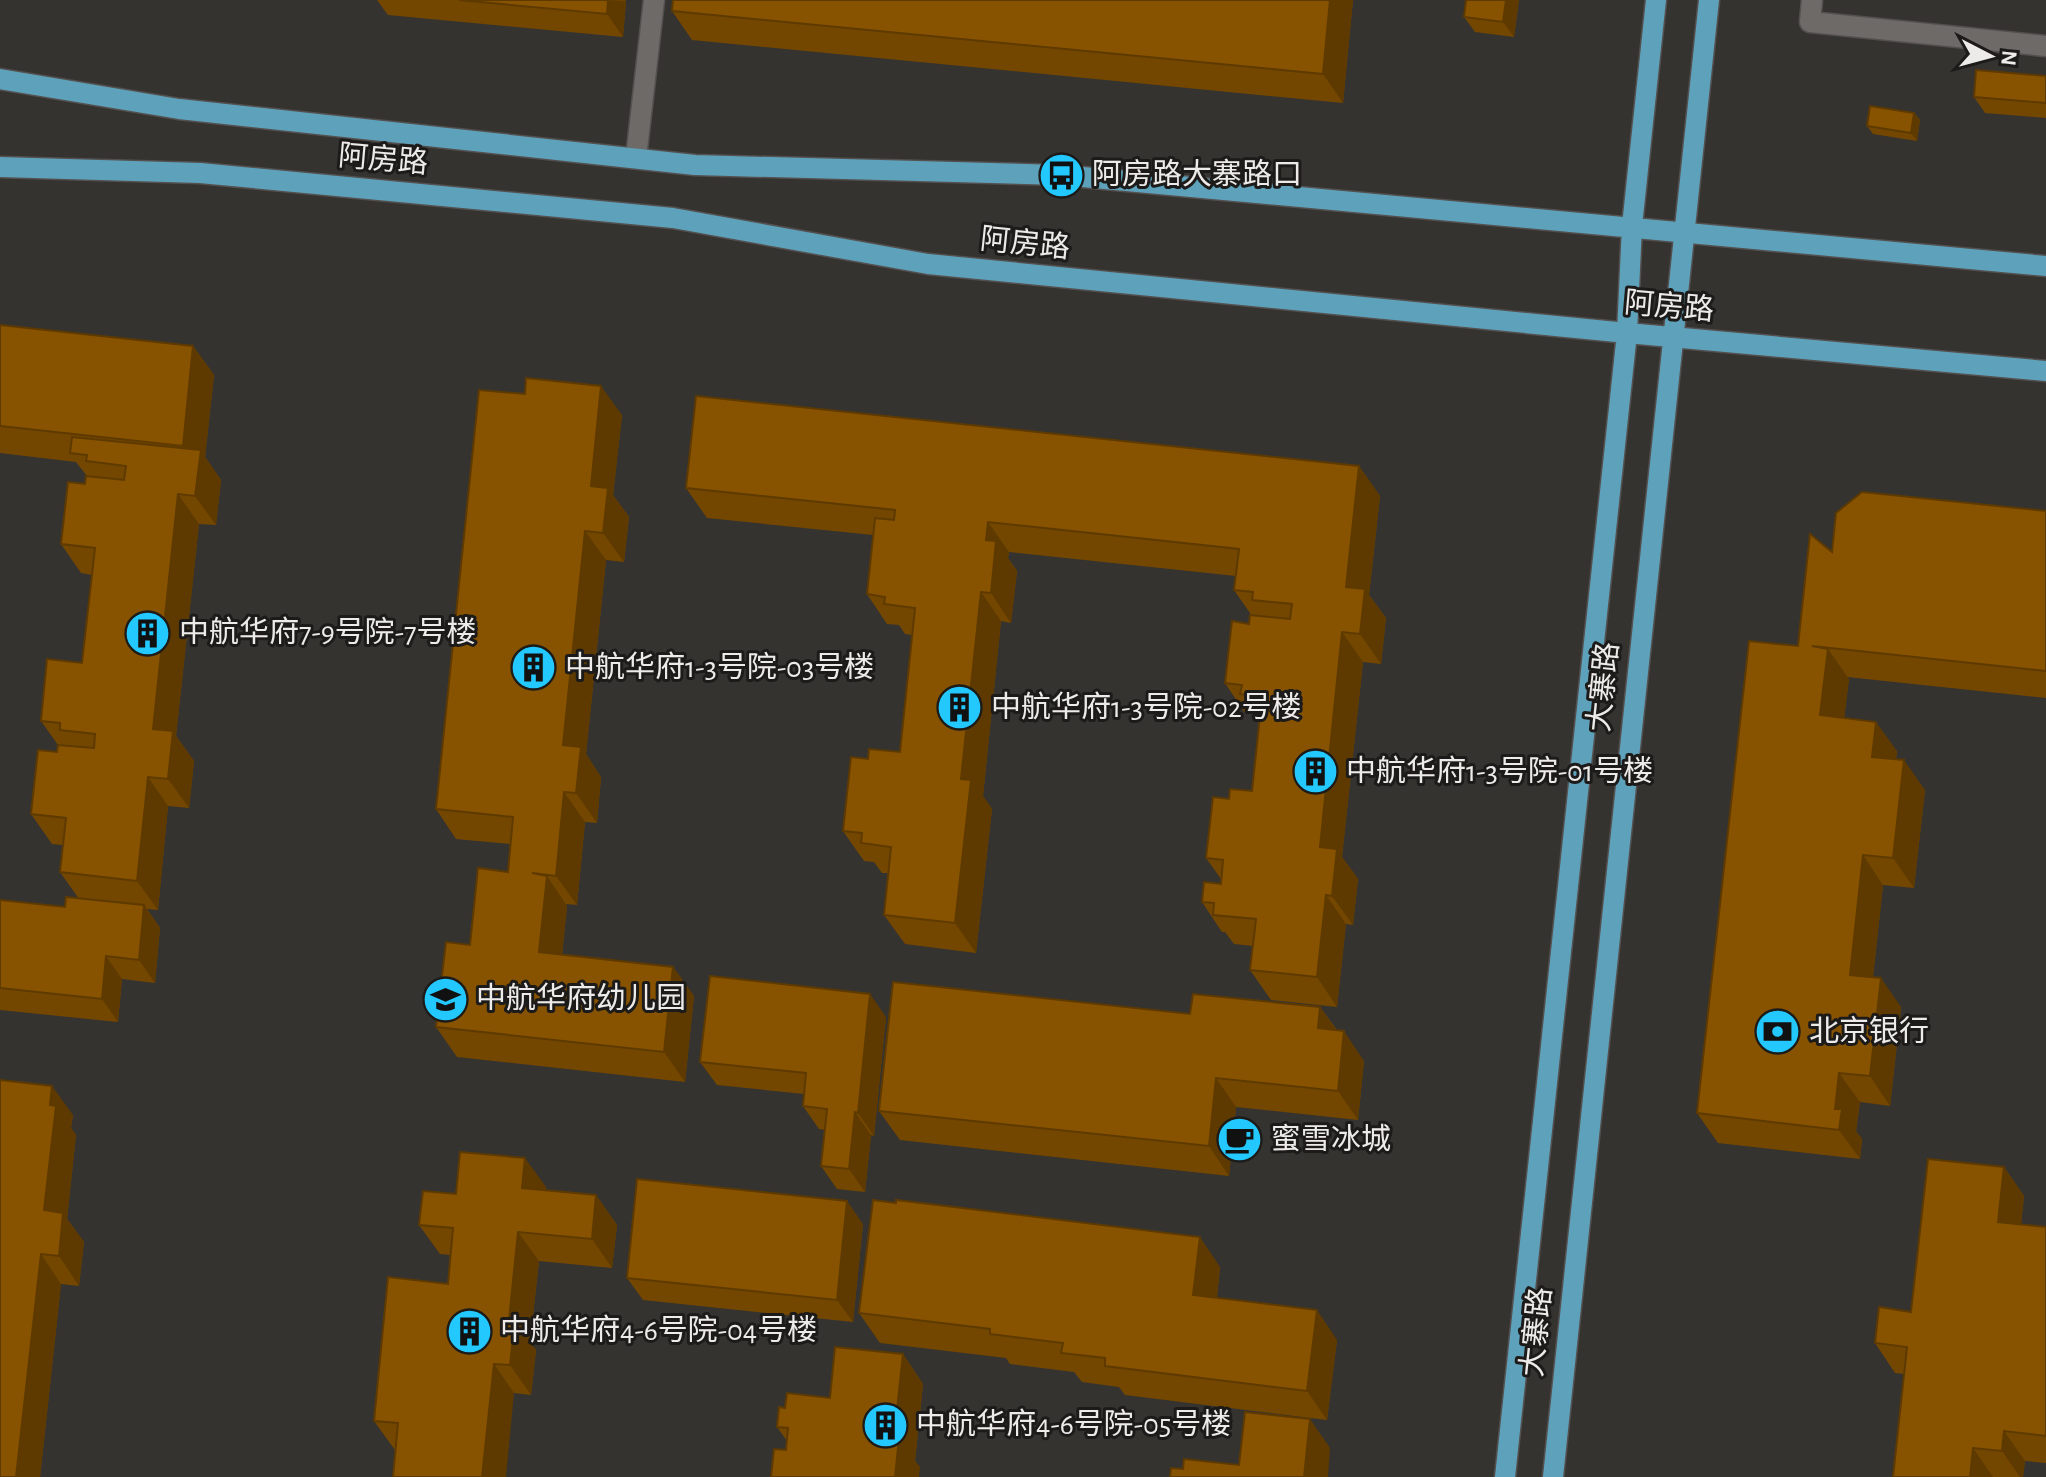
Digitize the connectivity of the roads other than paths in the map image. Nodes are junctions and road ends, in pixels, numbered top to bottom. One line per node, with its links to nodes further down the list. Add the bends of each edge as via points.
1 (654, 0): 7 (street)
2 (1656, 0): 9 (main road, 大寨路)
3 (1709, 0): 10 (main road, 大寨路)
4 (1812, 0): 5 (street, via 1810,22)
5 (2046, 46)
6 (0, 79): 7 (main road, 阿房路, via 179,109)
7 (636, 158): 9 (main road, 阿房路, via 695,165 1061,175)
8 (0, 167): 12 (main road, 阿房路, via 200,173 673,218 928,264)
9 (1632, 226): 10 (main road, 阿房路); 12 (main road, 大寨路)
10 (1685, 232): 11 (main road, 阿房路); 13 (main road, 大寨路)
11 (2046, 266)
12 (1627, 333): 13 (main road, 阿房路); 15 (main road, 大寨路)
13 (1673, 337): 14 (main road, 阿房路); 16 (main road, 大寨路)
14 (2046, 371)
15 (1505, 1477)
16 (1553, 1477)

